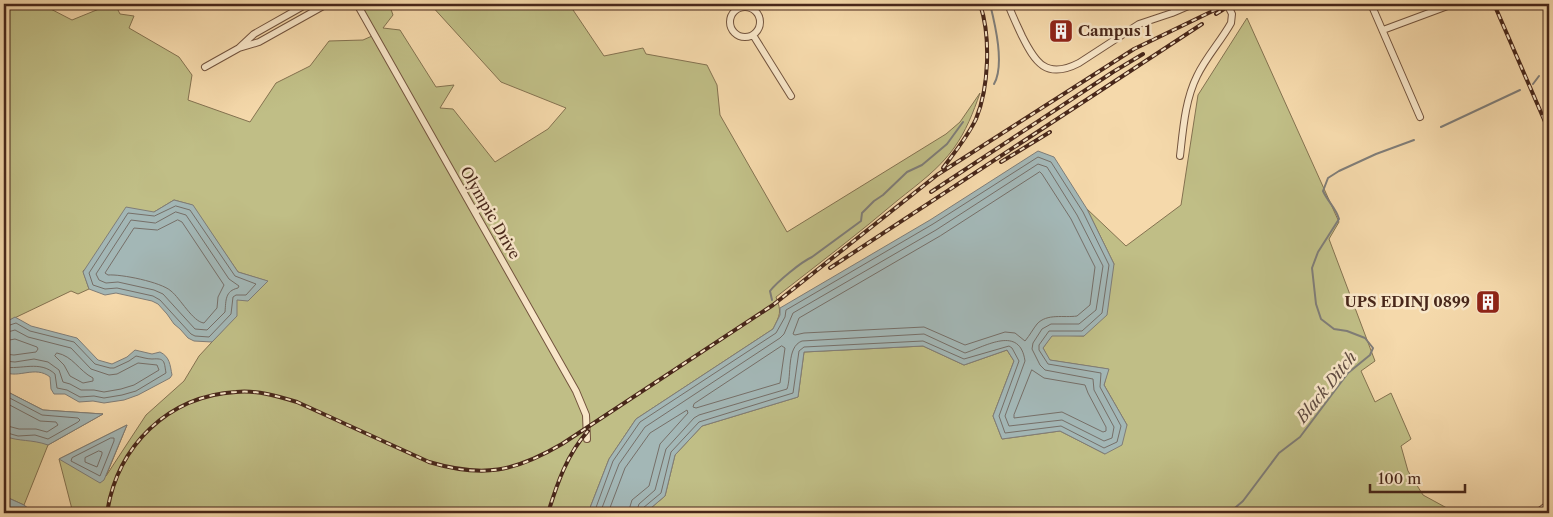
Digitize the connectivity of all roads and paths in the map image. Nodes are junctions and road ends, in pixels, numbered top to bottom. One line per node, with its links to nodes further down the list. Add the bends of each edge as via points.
1 (307, 4): 12 (street, via 254,34)
2 (327, 4): 12 (street, via 259,42)
3 (357, 4): 17 (street, Olympic Drive, via 576,391 586,415)
4 (1008, 4): 5 (street, via 1031,54 1036,61 1053,69 1072,66 1139,24)
5 (1193, 4)
6 (1227, 4): 16 (street, via 1232,21 1194,84)
7 (1371, 4): 10 (street)
8 (1453, 4): 10 (street)
9 (735, 7): 11 (street, via 748,8 757,14 759,26); 11 (street, via 730,18 732,29 742,37)
10 (1383, 30): 15 (street)
11 (753, 35): 14 (street)
12 (239, 48): 13 (street)
13 (205, 67)
14 (790, 96)
15 (1420, 117)
16 (1180, 156)
17 (587, 440)
18 (1549, 504): 19 (street)
19 (1537, 513)

